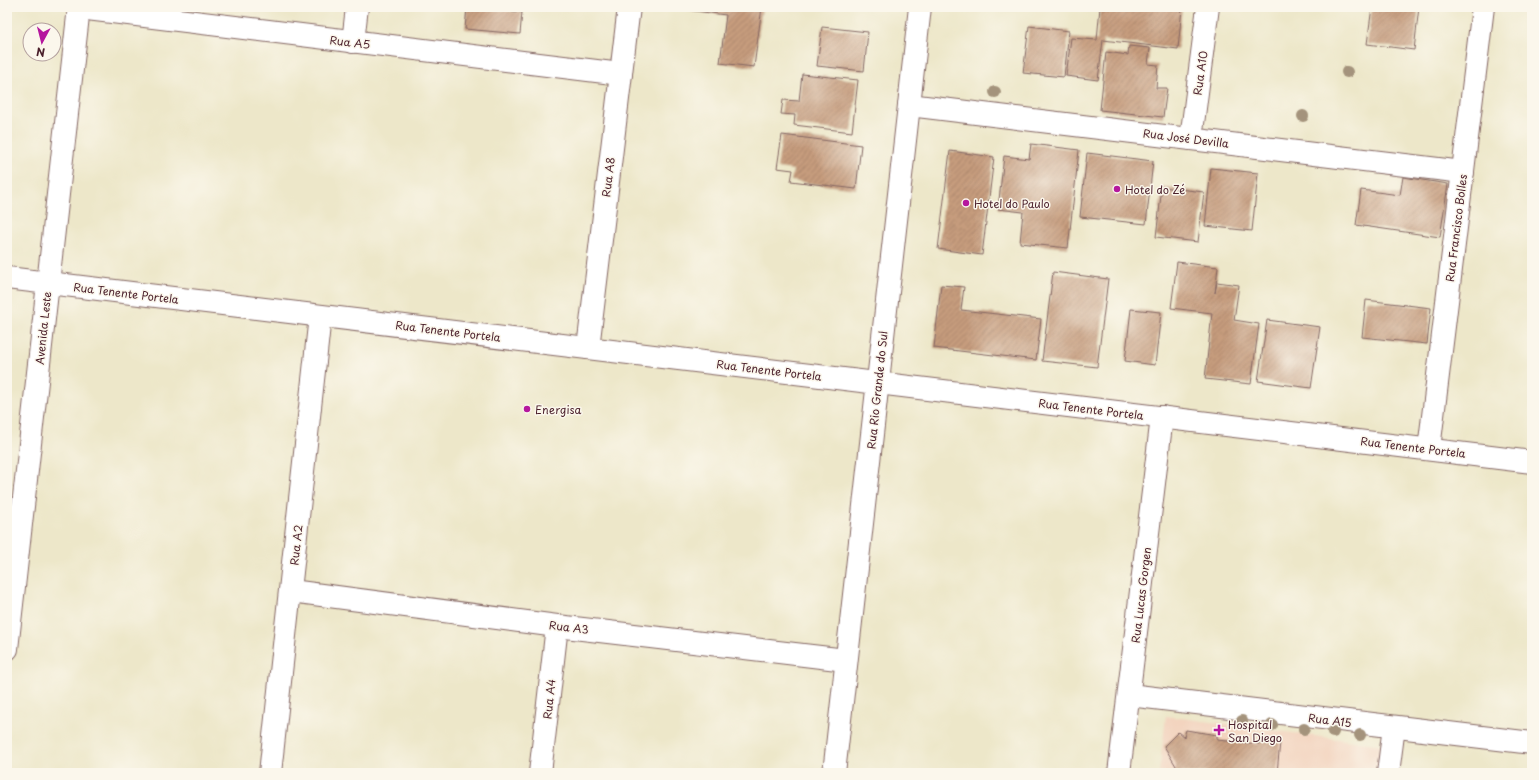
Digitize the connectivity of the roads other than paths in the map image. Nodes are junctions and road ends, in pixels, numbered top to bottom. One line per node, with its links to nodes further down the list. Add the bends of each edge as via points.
1 (79, 7): 7 (street, Rua A5); 13 (street, Avenida Leste)
2 (357, 7): 7 (street)
3 (629, 7): 8 (street, Rua A8)
4 (920, 7): 9 (street, Rua Rio Grande do Sul)
5 (1208, 7): 10 (street, Rua A10)
6 (1483, 7): 11 (street, Rua Francisco Bolles)
7 (353, 42): 8 (street, Rua A5)
8 (621, 74): 15 (street, Rua A8)
9 (909, 105): 10 (street, Rua José Devilla); 16 (street, Rua Rio Grande do Sul)
10 (1191, 139): 11 (street, Rua José Devilla)
11 (1463, 172): 18 (street, Rua Francisco Bolles)
12 (7, 278): 13 (street, Rua Tenente Portela)
13 (48, 283): 14 (street, Rua Tenente Portela); 22 (street, Avenida Leste)
14 (320, 316): 15 (street, Rua Tenente Portela); 20 (street, Rua A2)
15 (588, 348): 16 (street, Rua Tenente Portela)
16 (877, 383): 17 (street, Rua Tenente Portela); 23 (street, Rua Rio Grande do Sul)
17 (1162, 417): 18 (street, Rua Tenente Portela); 24 (street, Rua Lucas Gorgen)
18 (1428, 449): 19 (street, Rua Tenente Portela)
19 (1532, 462)
20 (291, 591): 21 (street, Rua A3); 27 (street, Rua A2)
21 (557, 626): 23 (street, Rua A3); 28 (street, Rua A4)
22 (7, 649)
23 (846, 660): 29 (street, Rua Rio Grande do Sul)
24 (1129, 695): 25 (street, Rua A15); 30 (street, Rua Lucas Gorgen)
25 (1394, 727): 26 (street, Rua A15); 31 (street)
26 (1532, 743)
27 (270, 773)
28 (540, 773)
29 (834, 773)
30 (1119, 773)
31 (1388, 773)

